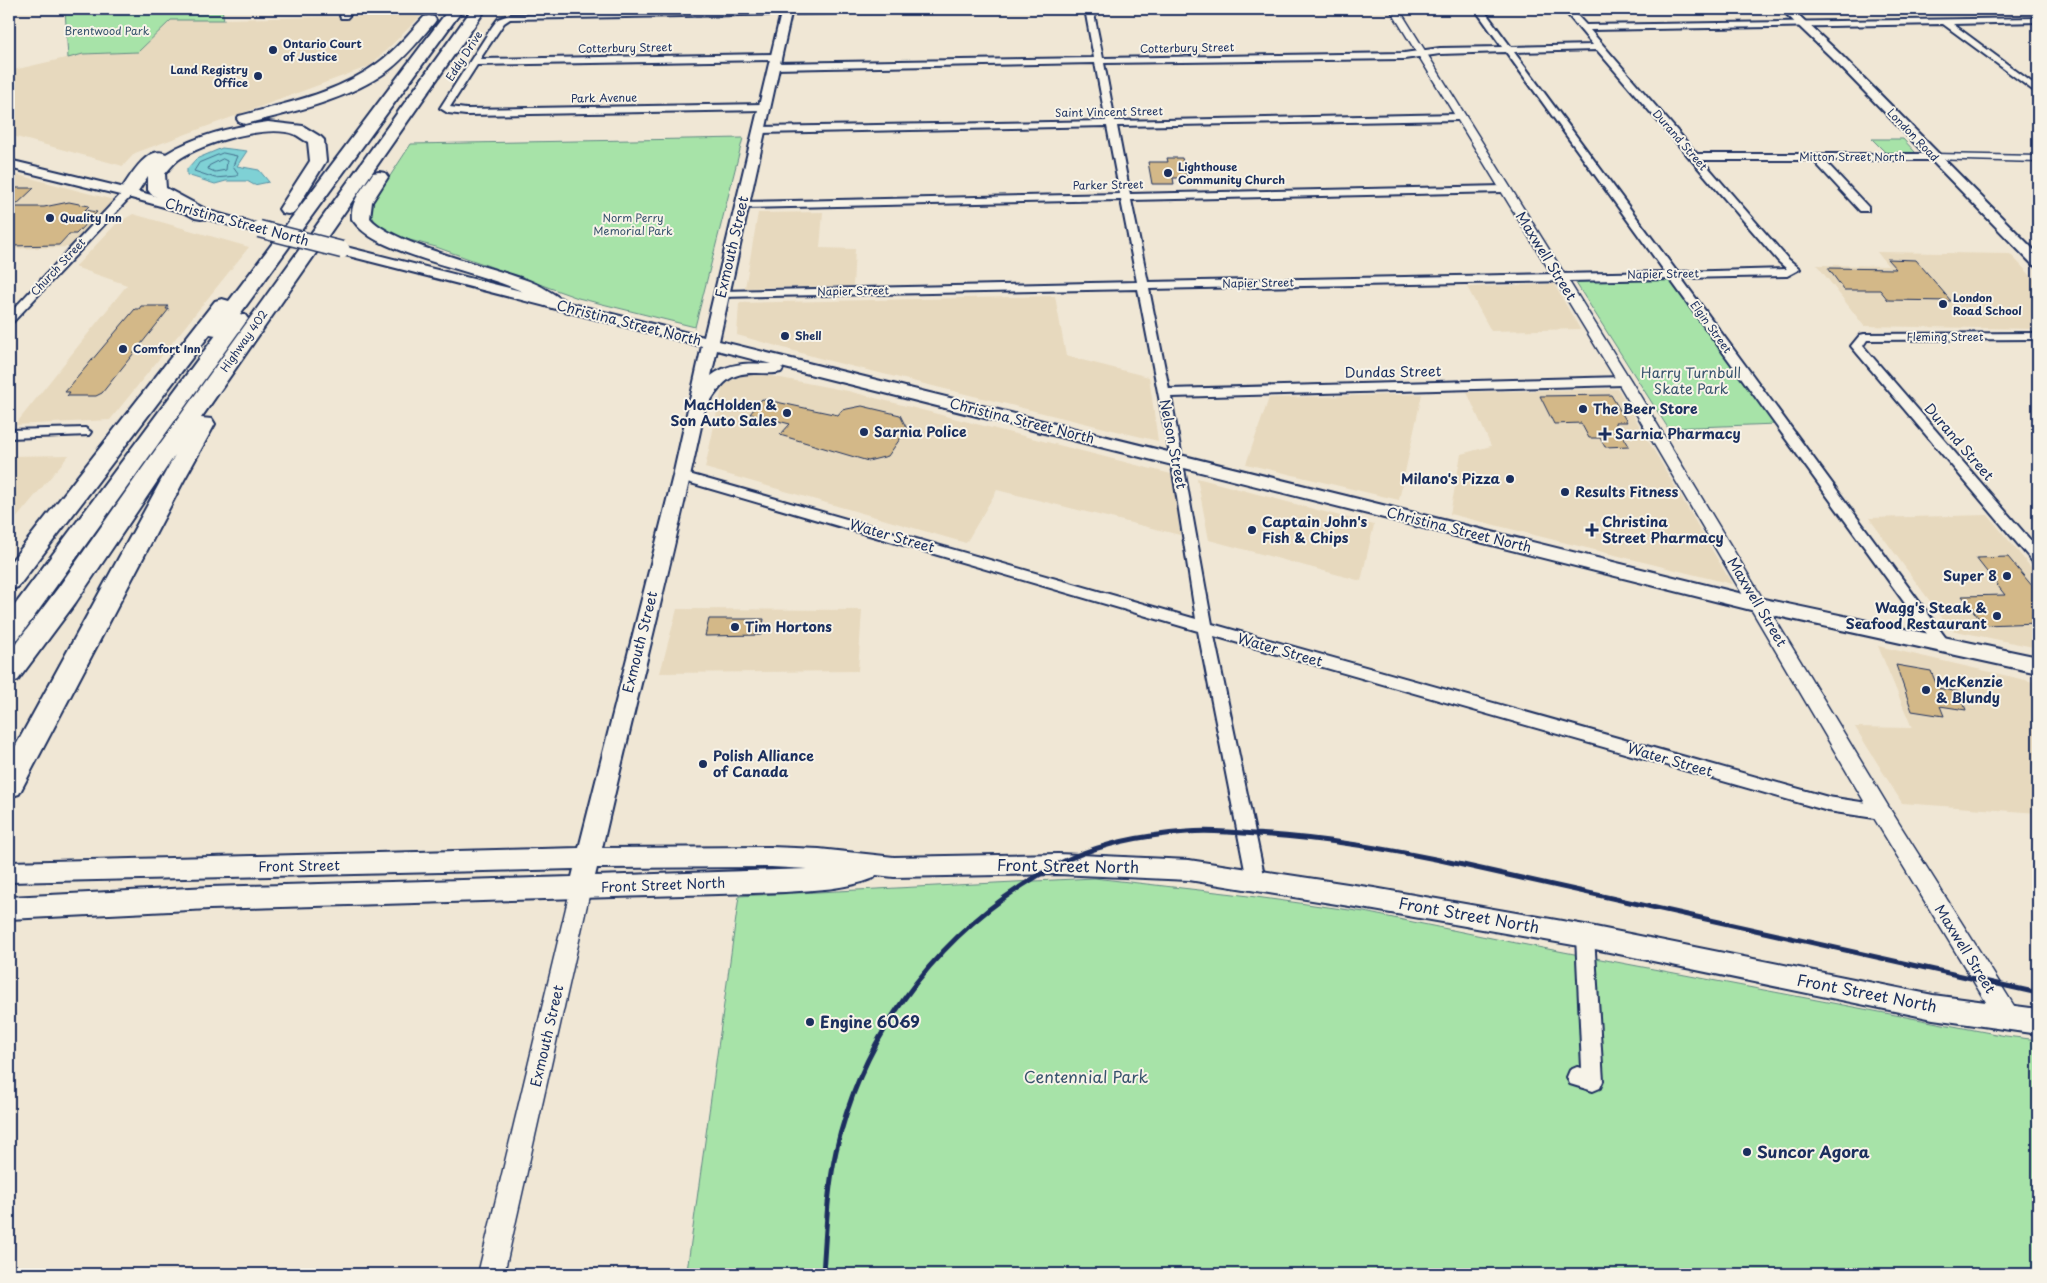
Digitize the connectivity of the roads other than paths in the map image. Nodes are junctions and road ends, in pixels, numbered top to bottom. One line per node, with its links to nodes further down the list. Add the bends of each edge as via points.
1 (350, 9): 15 (street)
2 (440, 9): 38 (highway, via 395,58 372,75 325,95 180,142 144,169)
3 (447, 9): 44 (highway, via 288,222)
4 (456, 9): 69 (highway, Highway 402)
5 (464, 9): 71 (highway)
6 (479, 9): 40 (highway, Highway 402)
7 (486, 9): 51 (highway, via 364,200 360,218 366,228 380,236 524,286)
8 (964, 9): 14 (street)
9 (1090, 9): 24 (street, Nelson Street)
10 (1394, 9): 22 (street, Maxwell Street)
11 (1479, 9): 21 (street, Elgin Street)
12 (1567, 9): 19 (street, Durand Street)
13 (1786, 9): 18 (main road, London Road)
14 (787, 10): 23 (main road, Exmouth Street); 25 (street, Eddy Drive, via 516,16 501,21)
15 (344, 16)
16 (2038, 20): 17 (street)
17 (1944, 21): 18 (street); 26 (street)
18 (1803, 24): 19 (street); 33 (main road, London Road)
19 (1583, 28): 20 (street, Durand Street)
20 (1600, 47): 21 (street, Cotterbury Street); 32 (street, Durand Street)
21 (1509, 49): 22 (street, Cotterbury Street); 47 (street, Elgin Street)
22 (1421, 53): 24 (street, Cotterbury Street, via 1404,56); 29 (street, Maxwell Street)
23 (775, 61): 24 (street, Cotterbury Street); 25 (street, Cotterbury Street); 27 (main road, Exmouth Street)
24 (1100, 61): 30 (street, Nelson Street)
25 (474, 62): 28 (street, Eddy Drive, via 445,105)
26 (2038, 91)
27 (764, 107): 28 (street, Park Avenue, via 466,112); 31 (main road, Exmouth Street)
28 (446, 109)
29 (1459, 116): 30 (street, Saint Vincent Street); 37 (street, Maxwell Street)
30 (1112, 124): 31 (street, Saint Vincent Street); 39 (street, Nelson Street)
31 (759, 130): 41 (main road, Exmouth Street)
32 (1696, 157): 34 (street, Mitton Street North); 46 (street, Durand Street, via 1783,260)
33 (1934, 157): 34 (street, Mitton Street North); 35 (street, Mitton Street North); 45 (main road, London Road)
34 (1817, 158): 42 (street)
35 (2038, 159)
36 (9, 164): 38 (main road, Christina Street North)
37 (1504, 189): 39 (street, Parker Street); 48 (street, Maxwell Street)
38 (128, 193): 43 (main road, Christina Street North); 52 (street, Church Street)
39 (1127, 198): 41 (street, Parker Street); 49 (street, Nelson Street)
40 (343, 201): 74 (highway, Highway 402, via 67,596); 75 (highway, via 177,471)
41 (741, 205): 50 (main road, Exmouth Street)
42 (1864, 208)
43 (201, 214): 44 (highway, via 153,185 161,167 181,151 222,134 259,128 290,129 316,138 320,152 318,161); 51 (main road, Christina Street North, bridge)
44 (260, 254): 63 (highway)
45 (2038, 262)
46 (1795, 269): 47 (street, Napier Street, via 1787,273)
47 (1673, 274): 48 (street, Napier Street); 72 (street, Elgin Street)
48 (1560, 276): 49 (street, Napier Street); 57 (street, Maxwell Street)
49 (1143, 285): 50 (street, Napier Street); 58 (street, Nelson Street)
50 (721, 294): 54 (main road, Exmouth Street)
51 (556, 304): 54 (main road, Christina Street North)
52 (9, 320)
53 (2038, 336): 55 (street, Fleming Street, via 1864,337)
54 (710, 344): 56 (main road, Christina Street North); 59 (main road, Exmouth Street)
55 (1857, 346): 65 (street, Durand Street)
56 (822, 372): 59 (main road, via 730,370 711,385); 62 (main road, Christina Street North)
57 (1624, 381): 58 (street, Dundas Street); 68 (street, Maxwell Street)
58 (1164, 393): 62 (street, Nelson Street)
59 (696, 412): 64 (main road, Exmouth Street)
60 (85, 432): 61 (street)
61 (9, 434)
62 (1177, 459): 68 (main road, Christina Street North); 70 (street, Nelson Street)
63 (94, 472): 66 (highway); 67 (highway)
64 (682, 476): 70 (street, Water Street); 77 (main road, Exmouth Street)
65 (2038, 558)
66 (9, 581)
67 (9, 592)
68 (1759, 605): 72 (main road, Christina Street North); 76 (street, Maxwell Street)
69 (9, 613)
70 (1205, 627): 76 (street, Water Street, via 1828,804); 80 (street, Nelson Street)
71 (9, 632)
72 (1943, 645): 73 (main road, Christina Street North)
73 (2038, 665)
74 (9, 673)
75 (9, 785)
76 (1881, 812): 84 (street, Maxwell Street)
77 (589, 858): 78 (main road, Front Street North, via 798,858); 79 (main road, Front Street); 81 (main road, Exmouth Street)
78 (894, 866): 80 (main road, Front Street North, via 1114,865 1189,870); 81 (main road, Front Street North, via 785,881)
79 (9, 872)
80 (1256, 880): 83 (main road, Front Street North)
81 (581, 887): 82 (main road); 87 (street, Exmouth Street)
82 (9, 908)
83 (1584, 936): 84 (main road, Front Street North, via 1923,1005); 86 (street, via 1582,1020 1593,1081)
84 (2008, 1017): 85 (main road, Front Street North)
85 (2038, 1022)
86 (1577, 1076)
87 (492, 1274)

